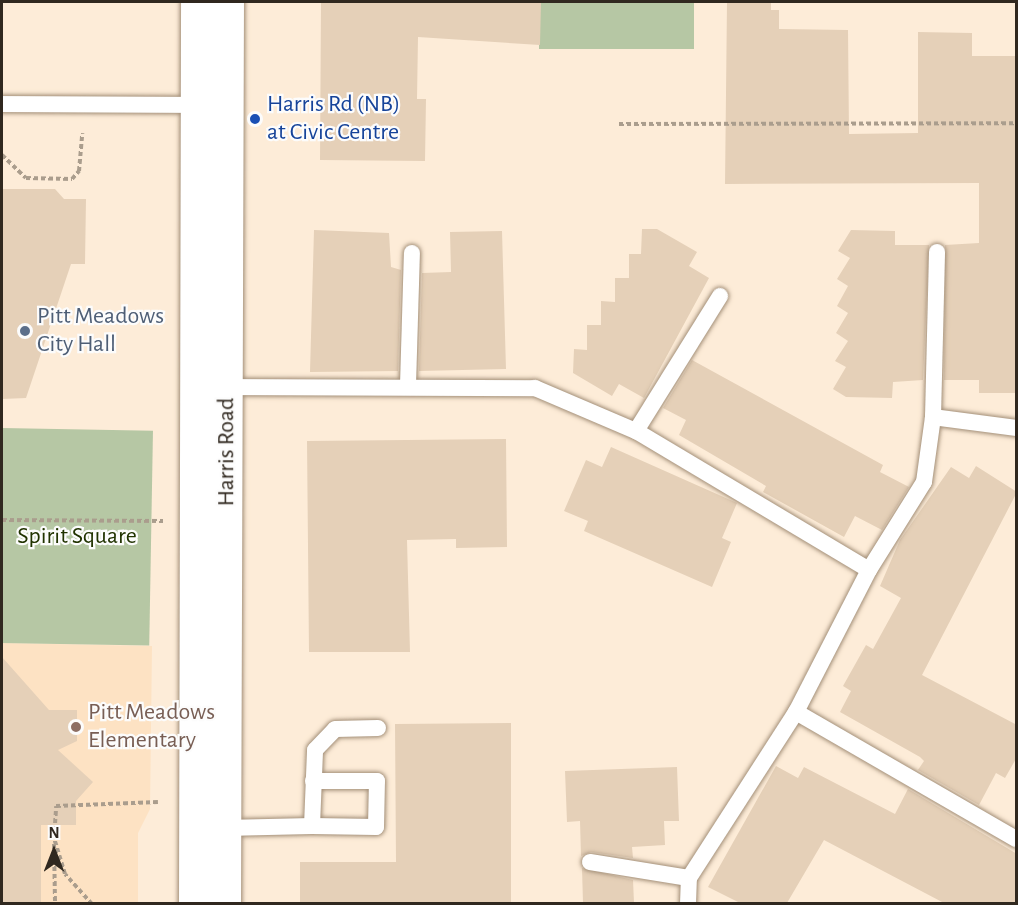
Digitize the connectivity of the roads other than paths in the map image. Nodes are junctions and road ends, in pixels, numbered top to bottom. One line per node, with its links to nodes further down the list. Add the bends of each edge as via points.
1 (197, 2): 4 (main road, Harris Road)
2 (227, 2): 5 (main road, Harris Road)
3 (2, 104): 4 (lane)
4 (196, 105): 5 (lane); 10 (main road, Harris Road)
5 (229, 105): 11 (main road, Harris Road)
6 (937, 252): 12 (lane)
7 (412, 253): 9 (lane)
8 (720, 296): 14 (lane)
9 (408, 385): 11 (lane); 14 (lane, via 535,388)
10 (195, 387): 11 (lane); 24 (main road, Harris Road)
11 (227, 387): 20 (main road, Harris Road)
12 (933, 417): 13 (lane); 15 (lane, via 924,482)
13 (1017, 428)
14 (636, 431): 15 (lane)
15 (869, 570): 16 (lane)
16 (796, 712): 21 (lane); 23 (lane)
17 (378, 728): 18 (lane, via 335,729 324,737 315,750)
18 (313, 781): 19 (lane); 19 (lane, via 377,781 376,827)
19 (312, 826): 20 (lane)
20 (224, 828): 25 (main road, Harris Road)
21 (1017, 839)
22 (590, 862): 23 (lane)
23 (689, 878): 26 (lane)
24 (195, 903)
25 (224, 903)
26 (688, 903)

